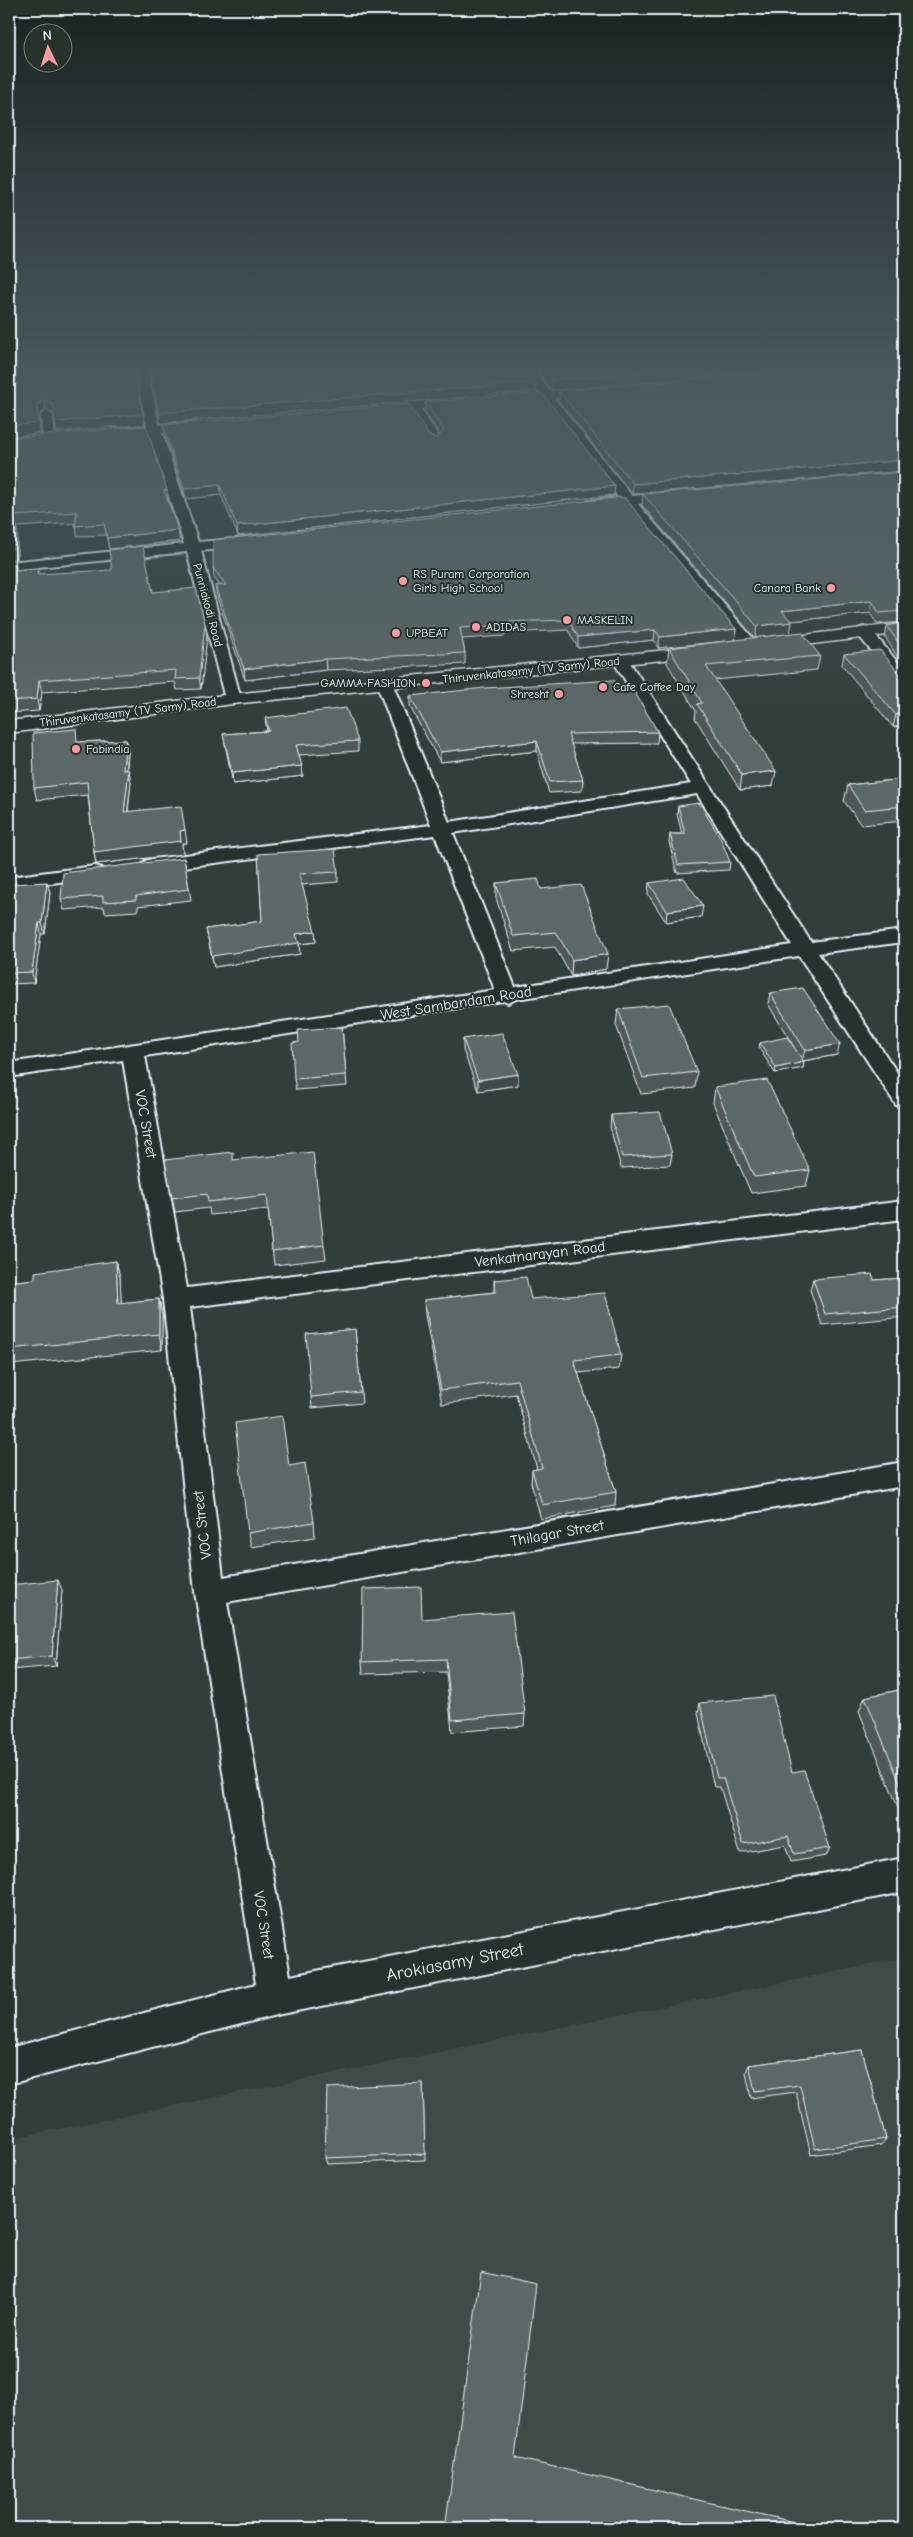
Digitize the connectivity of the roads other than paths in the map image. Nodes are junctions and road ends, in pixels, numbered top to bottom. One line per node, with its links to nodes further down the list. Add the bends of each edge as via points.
1 (173, 486): 7 (street, Punniakodi Road)
2 (618, 486): 4 (street)
3 (688, 495): 4 (street)
4 (629, 500): 5 (street); 11 (street)
5 (580, 505)
6 (262, 540): 7 (street)
7 (193, 548): 8 (street); 15 (street, Punniakodi Road)
8 (9, 566)
9 (904, 628): 10 (main road, Thiruvenkatasamy (TV Samy) Road)
10 (864, 632): 11 (main road, Thiruvenkatasamy (TV Samy) Road); 13 (street)
11 (752, 646): 12 (main road, Thiruvenkatasamy (TV Samy) Road)
12 (621, 661): 14 (main road, Thiruvenkatasamy (TV Samy) Road); 17 (street)
13 (904, 680)
14 (384, 685): 15 (main road, Thiruvenkatasamy (TV Samy) Road); 18 (street)
15 (233, 699): 16 (main road, Thiruvenkatasamy (TV Samy) Road)
16 (9, 726)
17 (701, 788): 18 (street); 23 (street)
18 (442, 829): 19 (street); 24 (street)
19 (137, 867)
20 (117, 869): 21 (street)
21 (9, 883)
22 (904, 936): 23 (street, West Sambandam Road)
23 (805, 950): 24 (street, West Sambandam Road); 27 (street)
24 (508, 996): 25 (street, West Sambandam Road)
25 (134, 1052): 26 (street, West Sambandam Road); 29 (street, VOC Street)
26 (9, 1070)
27 (904, 1100)
28 (904, 1210): 29 (street, Venkatnarayan Road)
29 (176, 1299): 31 (street, VOC Street)
30 (904, 1474): 31 (street, Thilagar Street)
31 (210, 1592): 33 (street, VOC Street)
32 (904, 1874): 33 (street, Arokiasamy Street)
33 (276, 1997): 34 (street, Arokiasamy Street)
34 (9, 2066)

